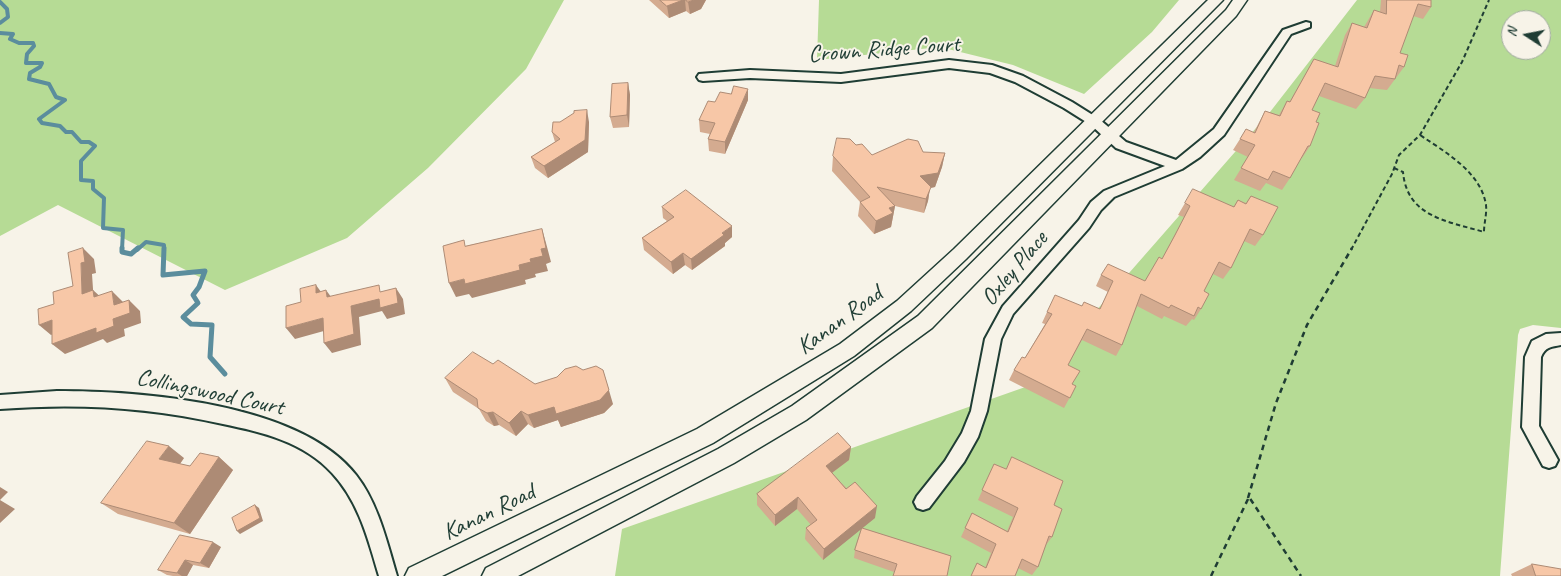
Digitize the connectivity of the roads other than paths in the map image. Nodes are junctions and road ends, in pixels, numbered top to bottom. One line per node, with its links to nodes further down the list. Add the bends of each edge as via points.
1 (1216, 0): 5 (main road, Kanan Road)
2 (1240, 0): 6 (main road, via 1231,13)
3 (1306, 25): 7 (street, Oxley Place, via 1287,32 1219,132)
4 (703, 77): 5 (street, Crown Ridge Court, via 750,74 841,78 931,65 968,65 1019,79)
5 (1095, 122): 6 (street, Crown Ridge Court); 13 (main road, Kanan Road, via 918,293 847,350 705,436)
6 (1110, 134): 7 (street, Crown Ridge Court, via 1121,145); 14 (main road, via 925,322 866,366 799,413 726,456)
7 (1176, 166): 11 (street, Oxley Place, via 1109,194 1008,310 988,349 983,397 974,428 957,459)
8 (1561, 339): 10 (street, via 1538,346 1533,358 1530,427)
9 (0, 402): 12 (street, Collingswood Court, via 101,397 167,403 272,426 296,436 318,449 350,481 371,520)
10 (1548, 460)
11 (923, 502)
12 (388, 576)
13 (417, 576)
14 (494, 576)

